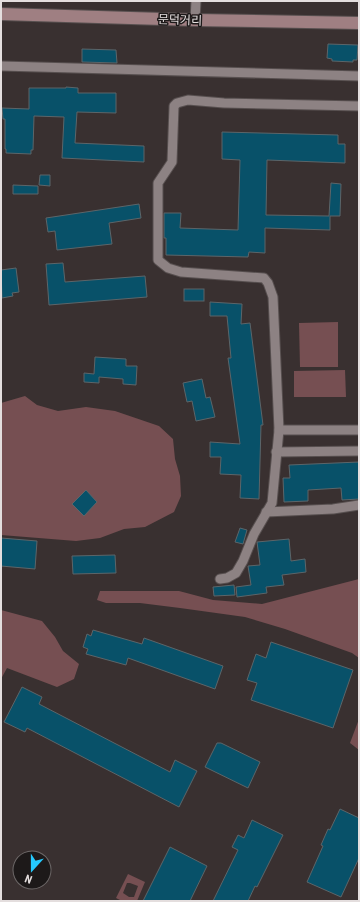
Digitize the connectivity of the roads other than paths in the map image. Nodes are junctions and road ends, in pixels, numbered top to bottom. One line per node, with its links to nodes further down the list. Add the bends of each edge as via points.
1 (196, 1): 3 (street)
2 (1, 14): 3 (main road, 문덕거리)
3 (195, 20): 4 (main road, 문덕거리)
4 (359, 23)
5 (1, 66): 6 (street)
6 (359, 76)
7 (359, 106): 8 (street, via 188,100 174,106 172,162 158,184 158,260 168,268 180,272 264,278 268,283 273,297)
8 (278, 430): 9 (street); 11 (street)
9 (359, 430)
10 (359, 451): 11 (street)
11 (276, 452): 13 (street, via 272,503)
12 (359, 505): 13 (street, via 334,509)
13 (266, 512): 14 (street, via 236,573)
14 (220, 579)

